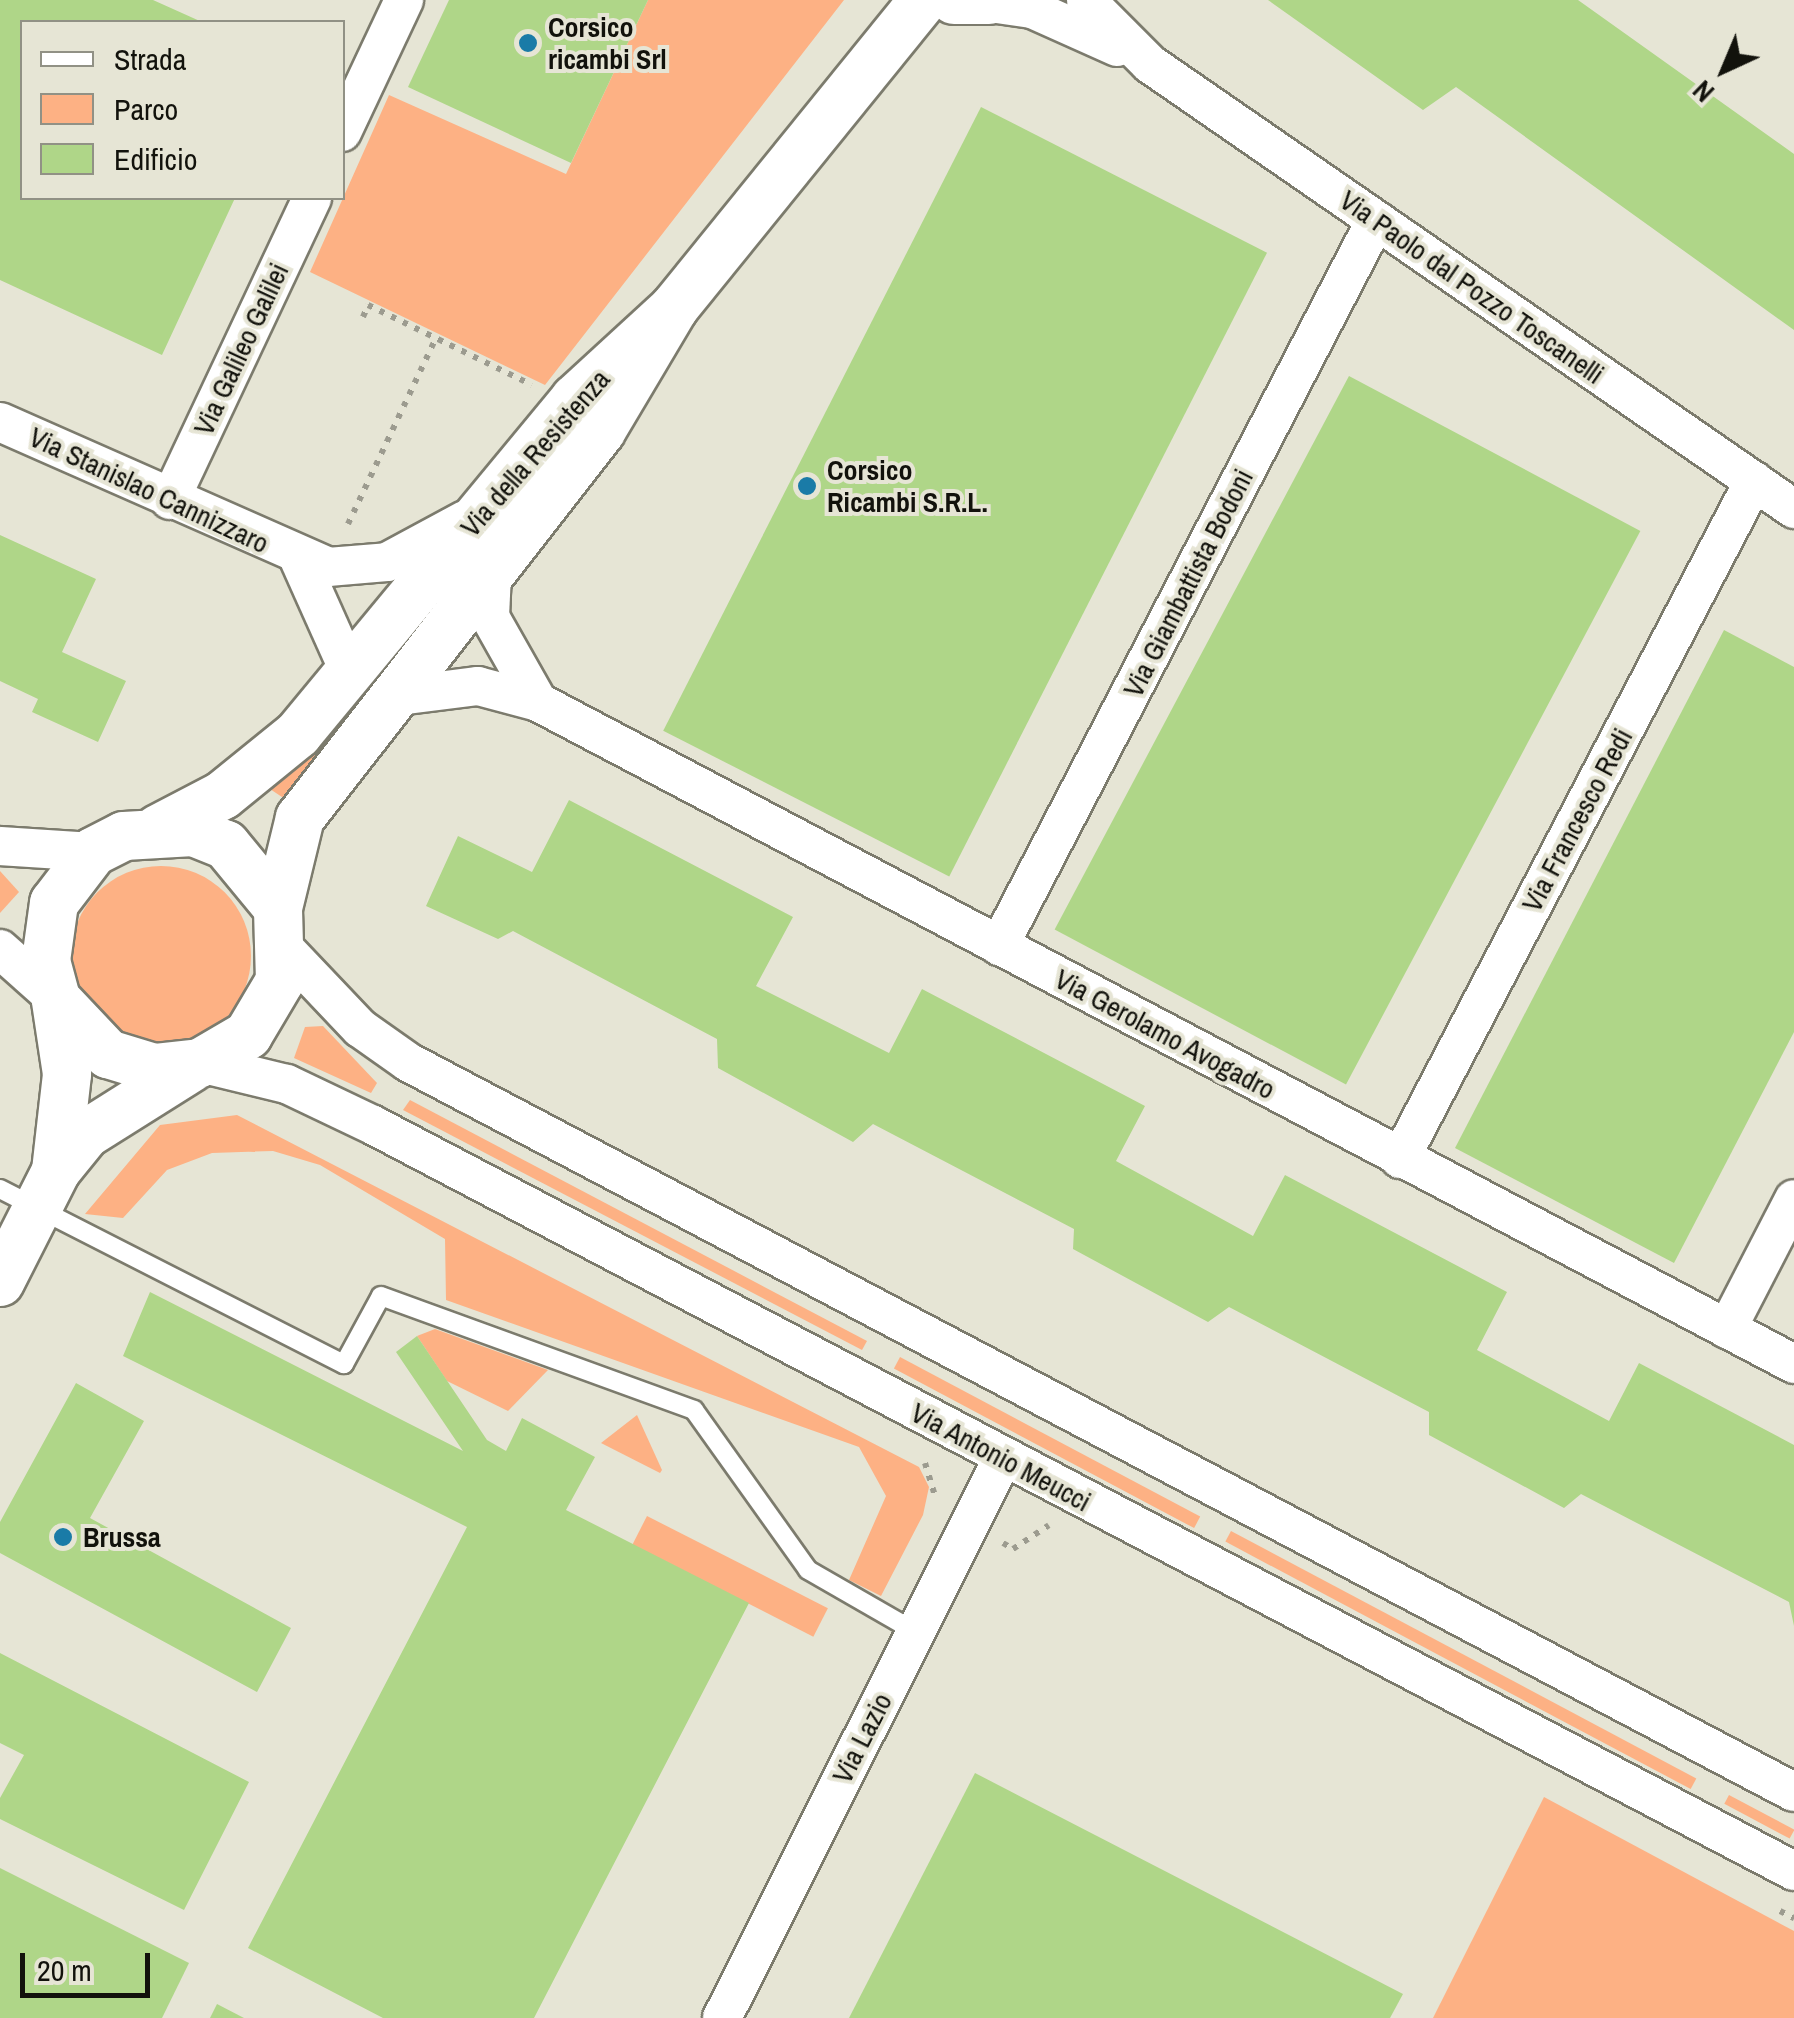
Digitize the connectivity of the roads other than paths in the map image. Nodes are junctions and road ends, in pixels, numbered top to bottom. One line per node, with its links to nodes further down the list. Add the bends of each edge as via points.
1 (404, 0): 6 (street)
2 (923, 0): 9 (street, Via della Resistenza)
3 (1086, 0): 5 (street, Via Paolo dal Pozzo Toscanelli)
4 (975, 1): 5 (street, Via Paolo dal Pozzo Toscanelli, via 1032,9)
5 (1150, 64): 8 (street, Via Paolo dal Pozzo Toscanelli)
6 (345, 126)
7 (311, 200): 12 (street, Via Galileo Galilei)
8 (1376, 220): 11 (street, Via Paolo dal Pozzo Toscanelli); 24 (street, Via Giambattista Bodoni)
9 (674, 308): 13 (street, Via della Resistenza, via 576,399); 16 (street, via 600,431)
10 (0, 422): 12 (street, Via Stanislao Cannizzaro)
11 (1754, 481): 14 (street, Via Paolo dal Pozzo Toscanelli); 28 (street, Via Francesco Redi)
12 (170, 500): 15 (street, Via Stanislao Cannizzaro)
13 (493, 500): 15 (street, Via Stanislao Cannizzaro, via 387,562); 17 (street, Via della Resistenza)
14 (1794, 509)
15 (313, 563): 17 (street, Via Stanislao Cannizzaro)
16 (492, 574): 18 (street); 19 (street, via 490,617)
17 (350, 673): 20 (street, Via della Resistenza, via 244,780)
18 (391, 697): 19 (street, Via Gerolamo Avogadro, via 478,686); 23 (street, via 300,818)
19 (538, 702): 24 (street, Via Gerolamo Avogadro)
20 (158, 829): 22 (street); 23 (street, via 226,845)
21 (0, 846): 22 (street)
22 (94, 852): 26 (street, via 54,903 46,961)
23 (281, 929): 27 (street, via 268,1010 248,1035); 36 (street, via 360,1028 408,1062)
24 (999, 946): 28 (street, Via Gerolamo Avogadro)
25 (0, 949): 26 (street)
26 (56, 998): 27 (street, via 108,1054 154,1068); 29 (street, via 67,1074)
27 (200, 1063): 29 (street, via 113,1112); 34 (street, Via Antonio Meucci, via 286,1084 373,1125)
28 (1400, 1158): 32 (street, Via Gerolamo Avogadro)
29 (31, 1190): 31 (street); 35 (lane, via 344,1364 381,1296 694,1410 808,1570)
30 (1794, 1198): 32 (street)
31 (0, 1282)
32 (1727, 1329): 33 (street, Via Gerolamo Avogadro)
33 (1794, 1364)
34 (1003, 1458): 35 (street, Via Lazio); 37 (street, Via Antonio Meucci)
35 (916, 1632): 38 (street, Via Lazio)
36 (1794, 1792)
37 (1794, 1871)
38 (722, 2018)

